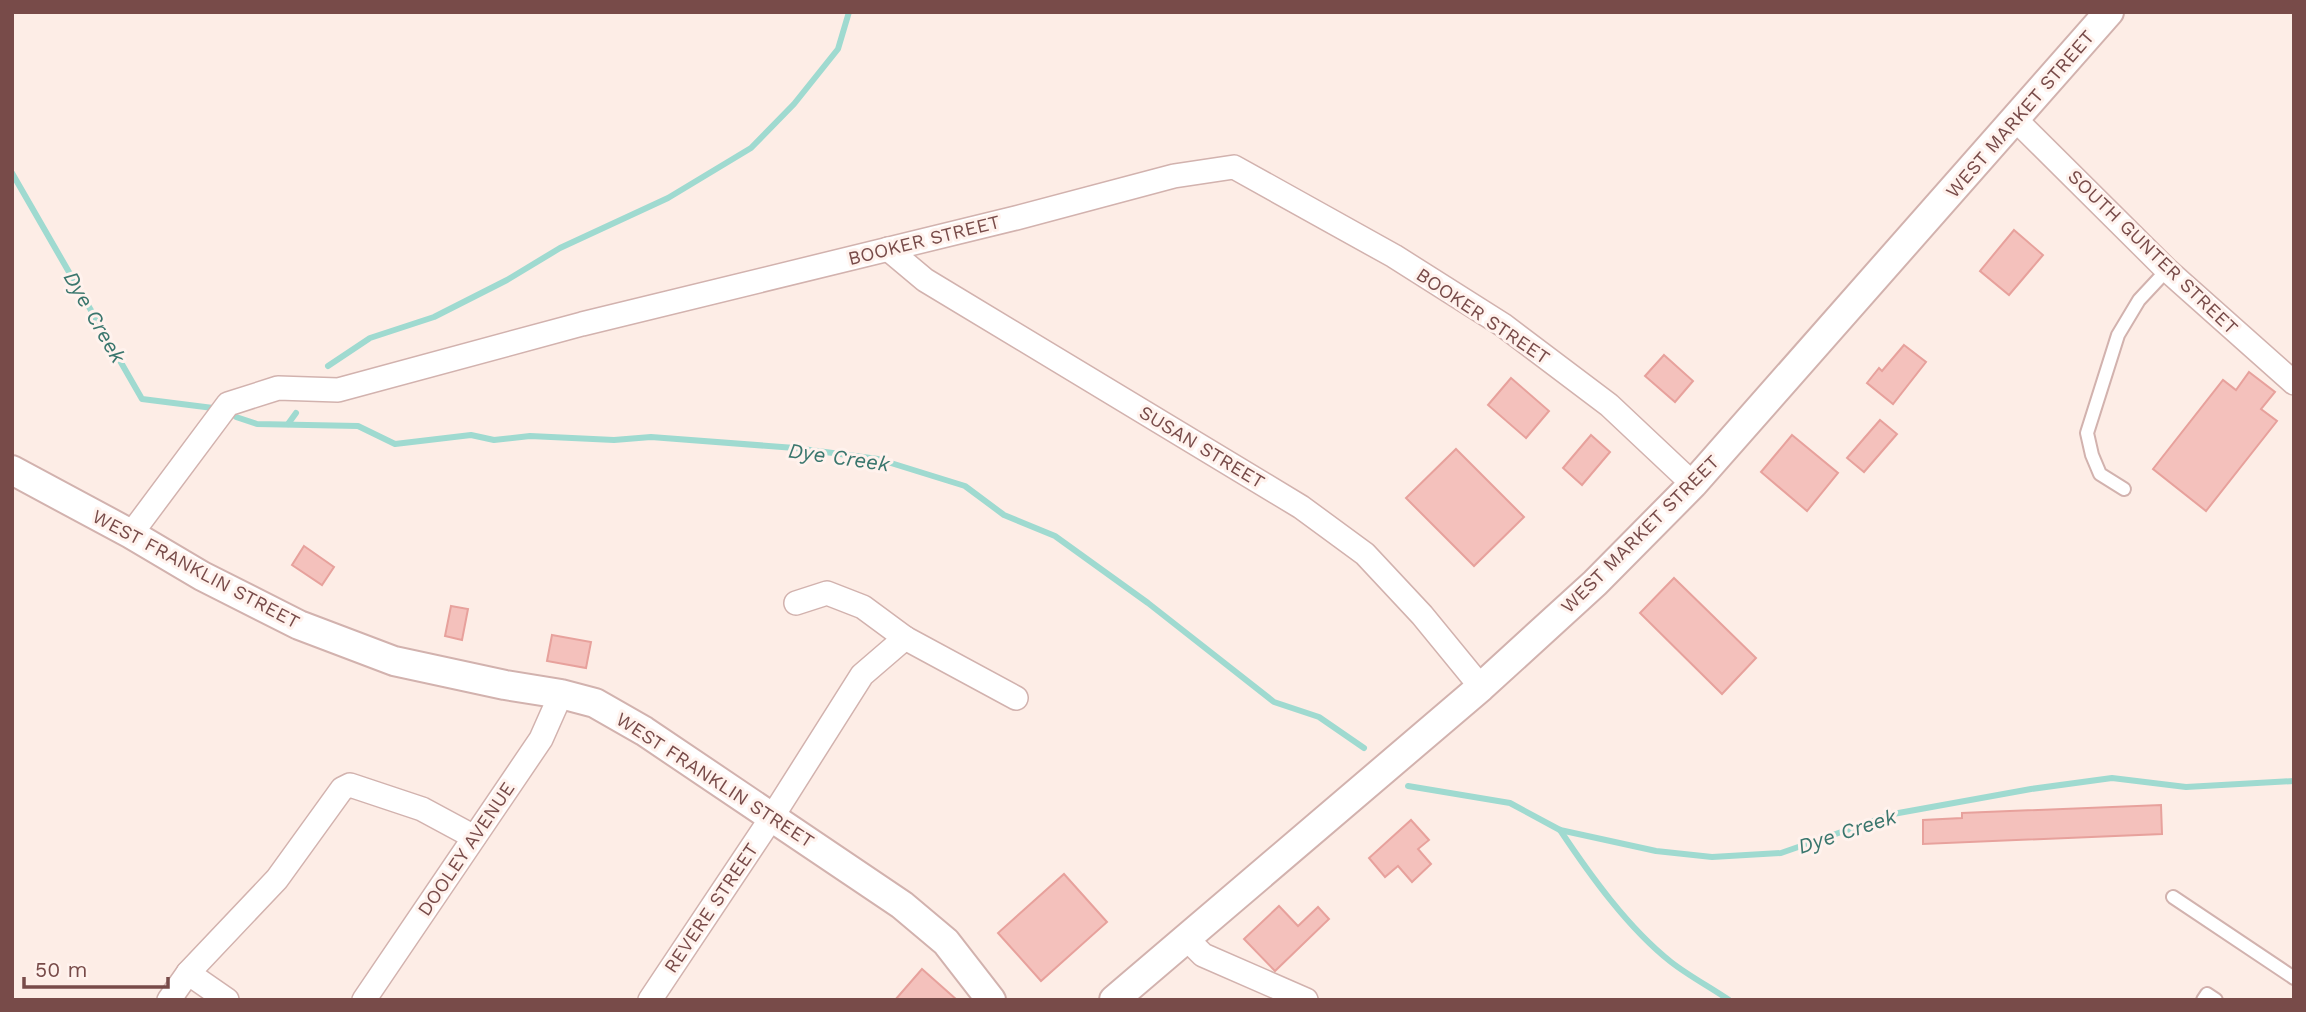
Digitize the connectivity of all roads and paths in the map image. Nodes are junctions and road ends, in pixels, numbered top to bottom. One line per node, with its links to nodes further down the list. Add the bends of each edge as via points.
1 (2109, 12): 2 (street, WEST MARKET STREET)
2 (2015, 119): 4 (street, SOUTH GUNTER STREET); 7 (street, WEST MARKET STREET)
3 (888, 249): 7 (street, BOOKER STREET, via 1174,176 1234,167 1394,256 1503,325 1609,405); 9 (street, BOOKER STREET, via 338,390 278,388 228,404); 12 (street, SUSAN STREET, via 925,280 1301,507 1365,554)
4 (2167, 270): 5 (street, SOUTH GUNTER STREET); 8 (lane, via 2139,300 2118,335 2087,433 2100,474)
5 (2294, 383)
6 (12, 470): 9 (street, WEST FRANKLIN STREET)
7 (1693, 484): 12 (street, WEST MARKET STREET)
8 (2124, 489)
9 (131, 534): 13 (street, WEST FRANKLIN STREET, via 299,625 382,657)
10 (796, 603): 11 (street, via 827,593 863,607)
11 (905, 638): 14 (street); 15 (street, REVERE STREET, via 862,675)
12 (1481, 687): 18 (street, WEST MARKET STREET)
13 (561, 694): 15 (street, WEST FRANKLIN STREET, via 595,703 644,731); 16 (street, DOOLEY AVENUE, via 541,739)
14 (1016, 698)
15 (772, 817): 24 (street, REVERE STREET); 25 (street, WEST FRANKLIN STREET, via 902,905 946,942)
16 (474, 837): 19 (street, via 422,809 350,785 342,789 277,879); 23 (street, DOOLEY AVENUE)
17 (2173, 897): 20 (lane)
18 (1186, 938): 26 (street, WEST MARKET STREET); 27 (street, via 1203,956)
19 (188, 973): 21 (street); 22 (street)
20 (2294, 978)
21 (169, 1000)
22 (227, 1000)
23 (364, 1000)
24 (650, 1000)
25 (991, 1000)
26 (1114, 1000)
27 (1306, 1000)
28 (2203, 1000): 29 (lane, via 2207,994)
29 (2216, 1000)

